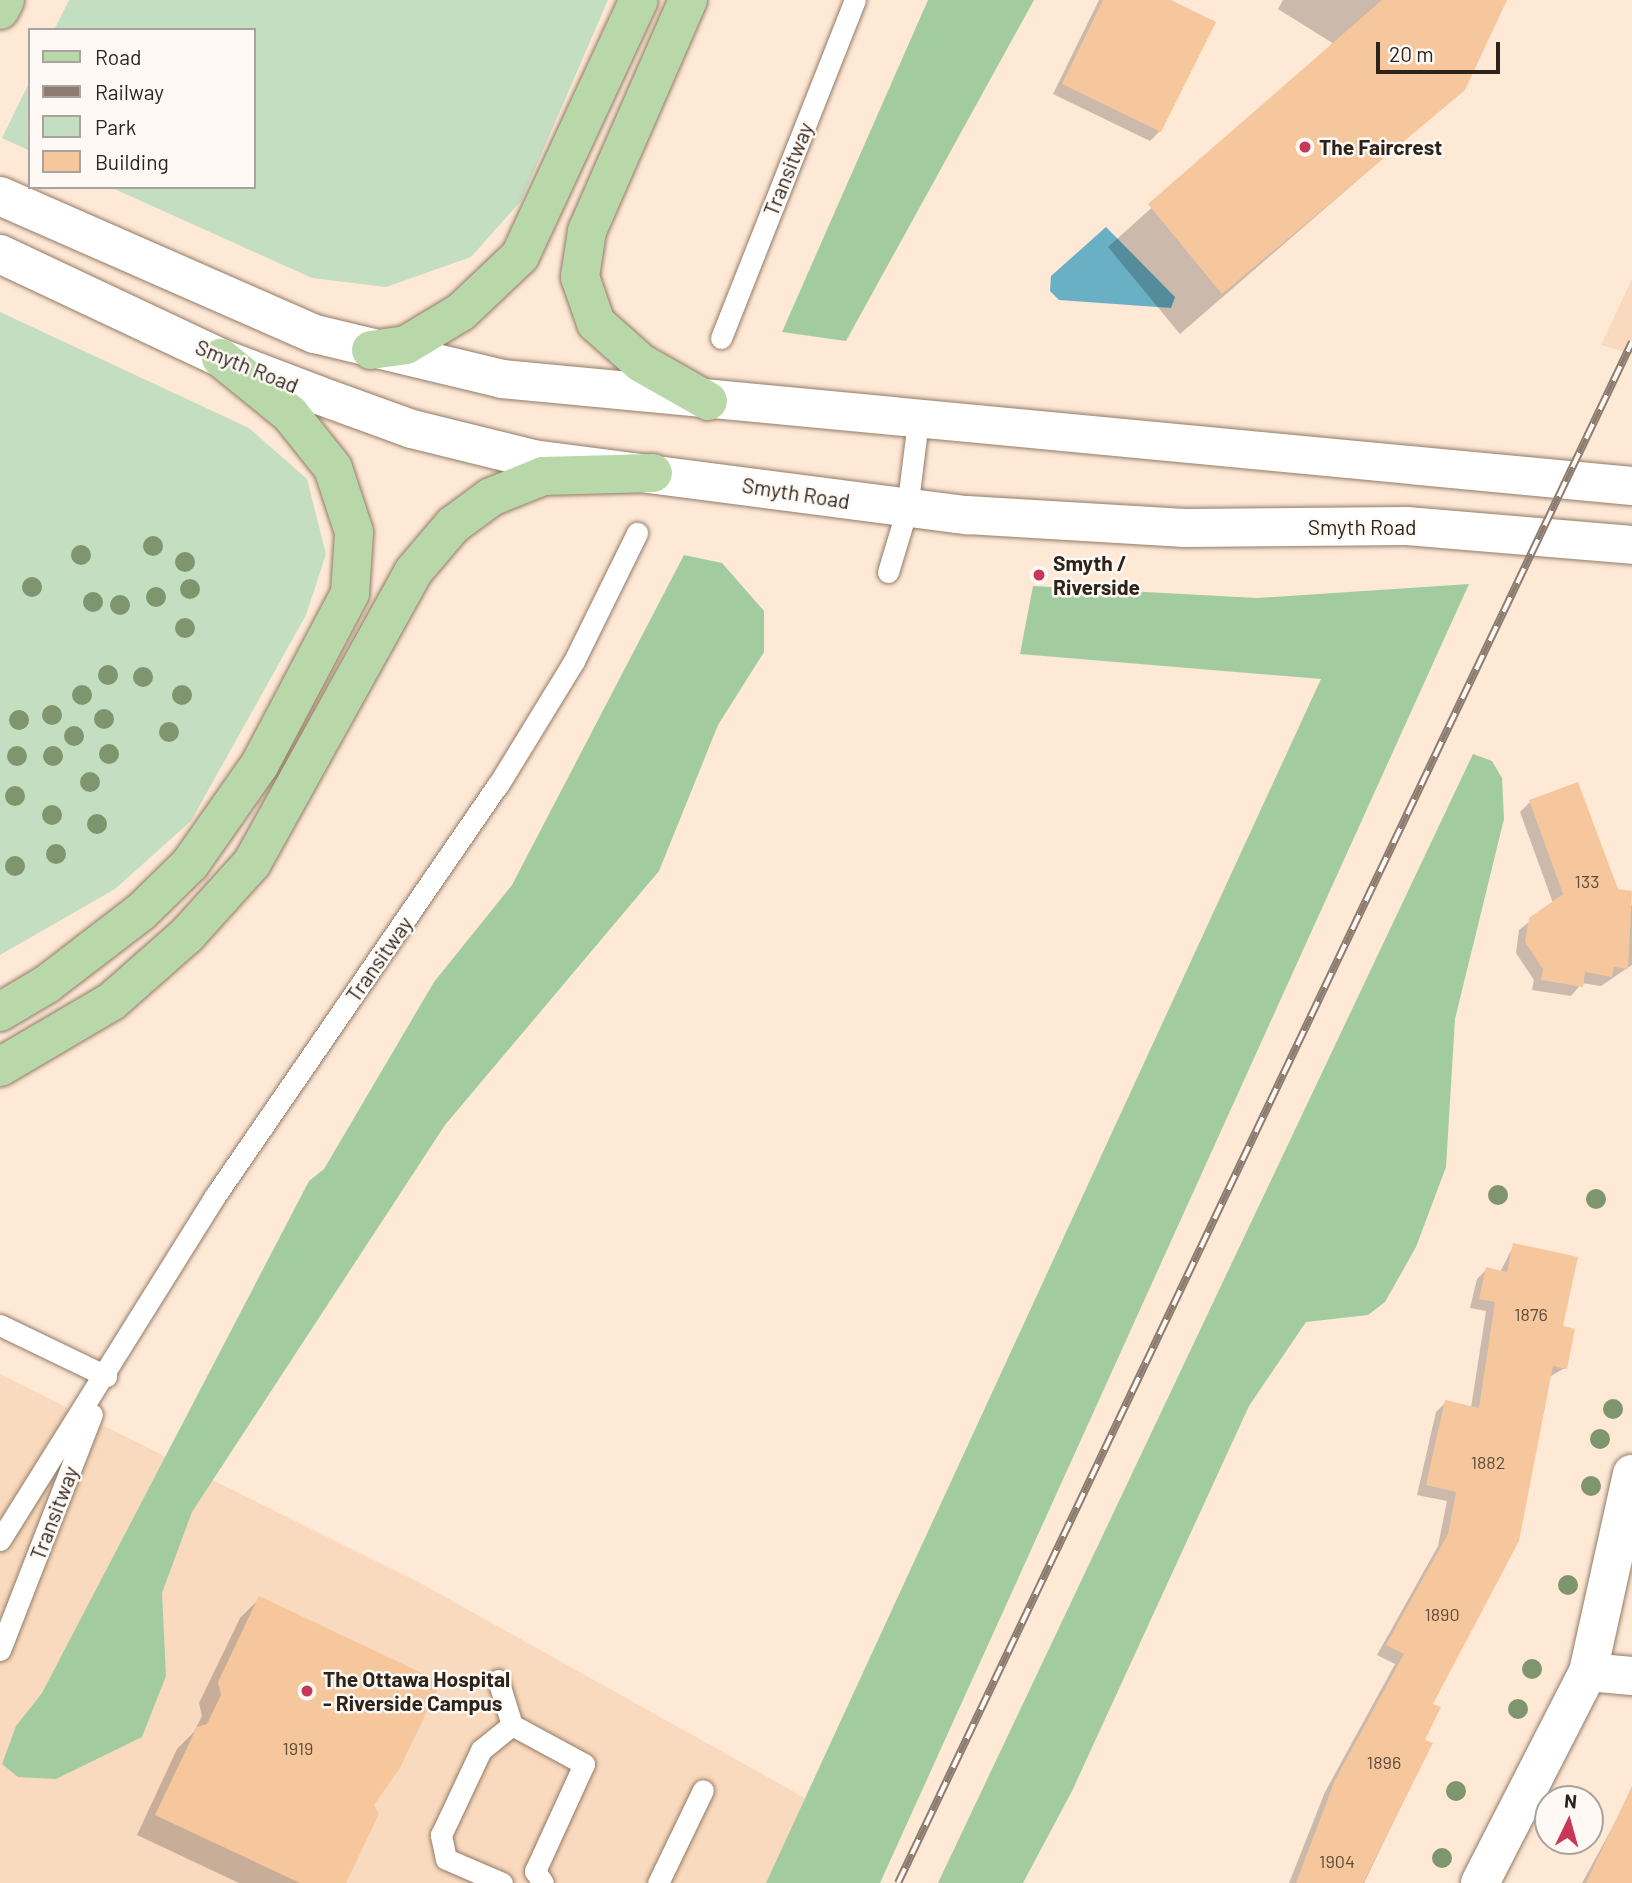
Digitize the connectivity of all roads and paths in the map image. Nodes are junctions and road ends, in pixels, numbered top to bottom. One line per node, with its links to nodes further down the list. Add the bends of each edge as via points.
1 (5, 0): 5 (main road)
2 (639, 0): 9 (main road, via 520,256 461,312 406,345)
3 (688, 0): 11 (main road, via 587,231 580,276 596,323 642,363)
4 (855, 0): 8 (lane, Transitway)
5 (0, 10)
6 (2, 196): 9 (main road, via 220,297)
7 (0, 254): 10 (main road, Smyth Road)
8 (721, 338)
9 (371, 350): 11 (main road, via 502,379)
10 (220, 358): 13 (main road, Smyth Road, via 466,444); 19 (main road, via 290,414 333,468 354,532 350,593 249,784 190,864 68,968)
11 (708, 401): 12 (main road)
12 (918, 422): 14 (main road); 15 (lane)
13 (653, 473): 15 (main road, Smyth Road); 20 (main road, via 543,475 491,497 453,525 413,572 252,863 187,935 111,1002)
14 (1632, 486)
15 (907, 509): 17 (main road, Smyth Road, via 1185,527 1407,526); 18 (lane)
16 (637, 533): 22 (lane, Transitway, via 574,661 498,785 215,1196)
17 (1632, 545)
18 (888, 572)
19 (0, 1012)
20 (4, 1067)
21 (0, 1325): 22 (lane)
22 (107, 1376): 24 (lane, Transitway); 25 (lane, Transitway)
23 (1632, 1474): 26 (main road)
24 (0, 1540)
25 (0, 1650)
26 (1588, 1672): 27 (main road); 34 (main road)
27 (1632, 1676)
28 (498, 1680): 29 (lane)
29 (512, 1725): 31 (lane, via 481,1750 441,1835 446,1858); 32 (lane, via 584,1764 536,1871)
30 (703, 1790): 33 (lane)
31 (502, 1883)
32 (543, 1883)
33 (657, 1883)
34 (1480, 1883)

